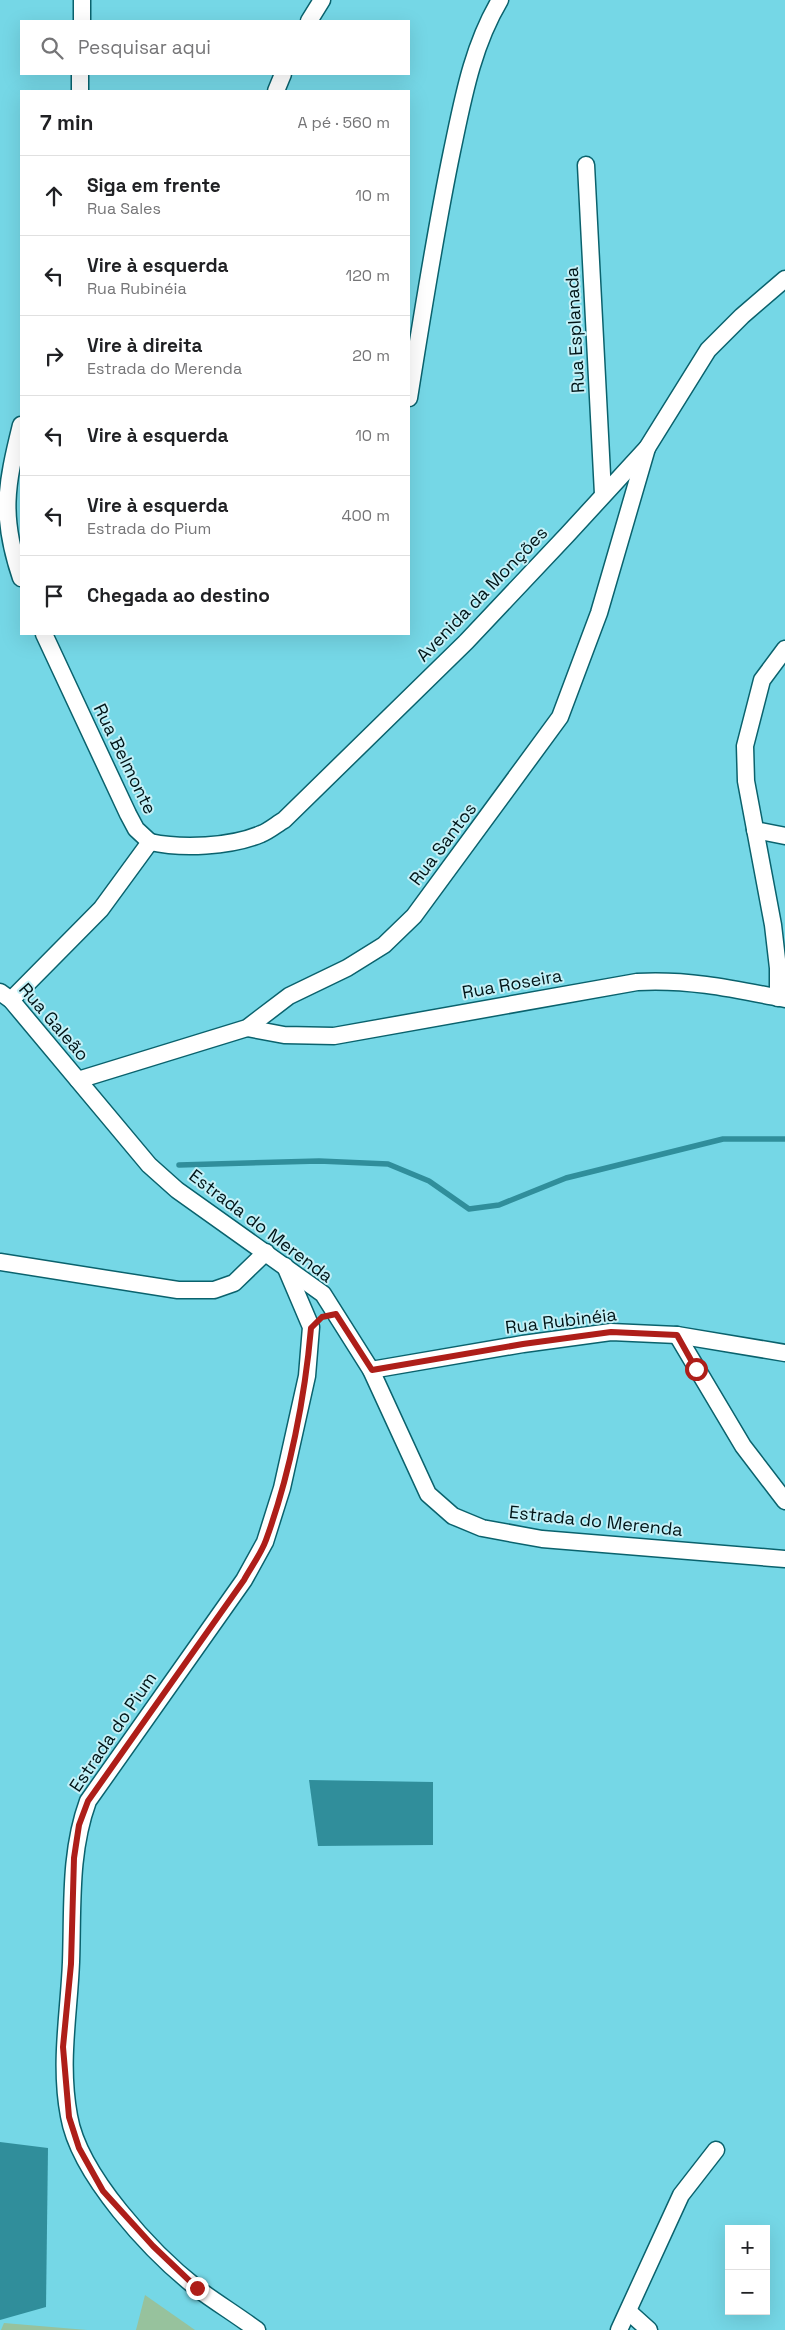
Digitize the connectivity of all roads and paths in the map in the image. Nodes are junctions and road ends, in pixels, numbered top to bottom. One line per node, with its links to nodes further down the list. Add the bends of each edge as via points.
1 (82, 0): 4 (street)
2 (322, 0): 5 (street)
3 (500, 0): 12 (street, via 469,72 439,214)
4 (82, 20)
5 (310, 20)
6 (80, 75): 8 (street)
7 (284, 75): 9 (street)
8 (80, 90)
9 (276, 90)
10 (586, 165): 15 (street, Rua Esplanada)
11 (785, 279): 14 (street, Avenida da Monções, via 708,350)
12 (410, 392)
13 (20, 429): 16 (street, via 4,513)
14 (647, 448): 15 (street, Avenida da Monções); 24 (street, Rua Santos, via 598,613 560,717 414,916 384,945 347,968 289,996)
15 (603, 494): 21 (street, Avenida da Monções, via 466,642 284,820 262,834 243,840 185,847)
16 (20, 575)
17 (44, 635): 21 (street, Rua Belmonte, via 128,814 136,829)
18 (785, 649): 19 (street, via 762,680 745,746 746,781)
19 (755, 830): 20 (street); 23 (street, via 774,925)
20 (785, 836)
21 (150, 842): 22 (street, Rua Belmonte, via 101,909)
22 (5, 996): 25 (street, Rua Galeão)
23 (781, 998): 24 (street, Rua Roseira, via 672,980 637,982 334,1036 284,1035)
24 (246, 1028): 25 (street, Rua Santos)
25 (78, 1080): 26 (street, Estrada do Merenda, via 149,1165 178,1190)
26 (266, 1252): 27 (street, via 234,1283 214,1290 178,1290); 28 (street, Estrada do Merenda)
27 (0, 1262)
28 (285, 1266): 29 (street, Estrada do Merenda, via 323,1294); 30 (street, Estrada do Pium)
29 (336, 1314): 30 (street, via 322,1317); 33 (street, Estrada do Merenda)
30 (311, 1328): 38 (street, Estrada do Pium, via 306,1376 282,1488 265,1542 244,1580 97,1785 79,1825 74,1858 71,1964 63,2047 69,2117 79,2148 103,2191 197,2288)
31 (677, 1335): 32 (street, Rua Rubinéia); 33 (street, Rua Rubinéia, via 611,1332); 34 (street, via 743,1446)
32 (785, 1353)
33 (372, 1370): 35 (street, Estrada do Merenda, via 428,1494 453,1516 482,1528 542,1539)
34 (785, 1501)
35 (785, 1559)
36 (716, 2150): 37 (street, via 681,2195)
37 (629, 2312): 39 (street); 40 (street)
38 (257, 2330)
39 (619, 2330)
40 (649, 2330)

